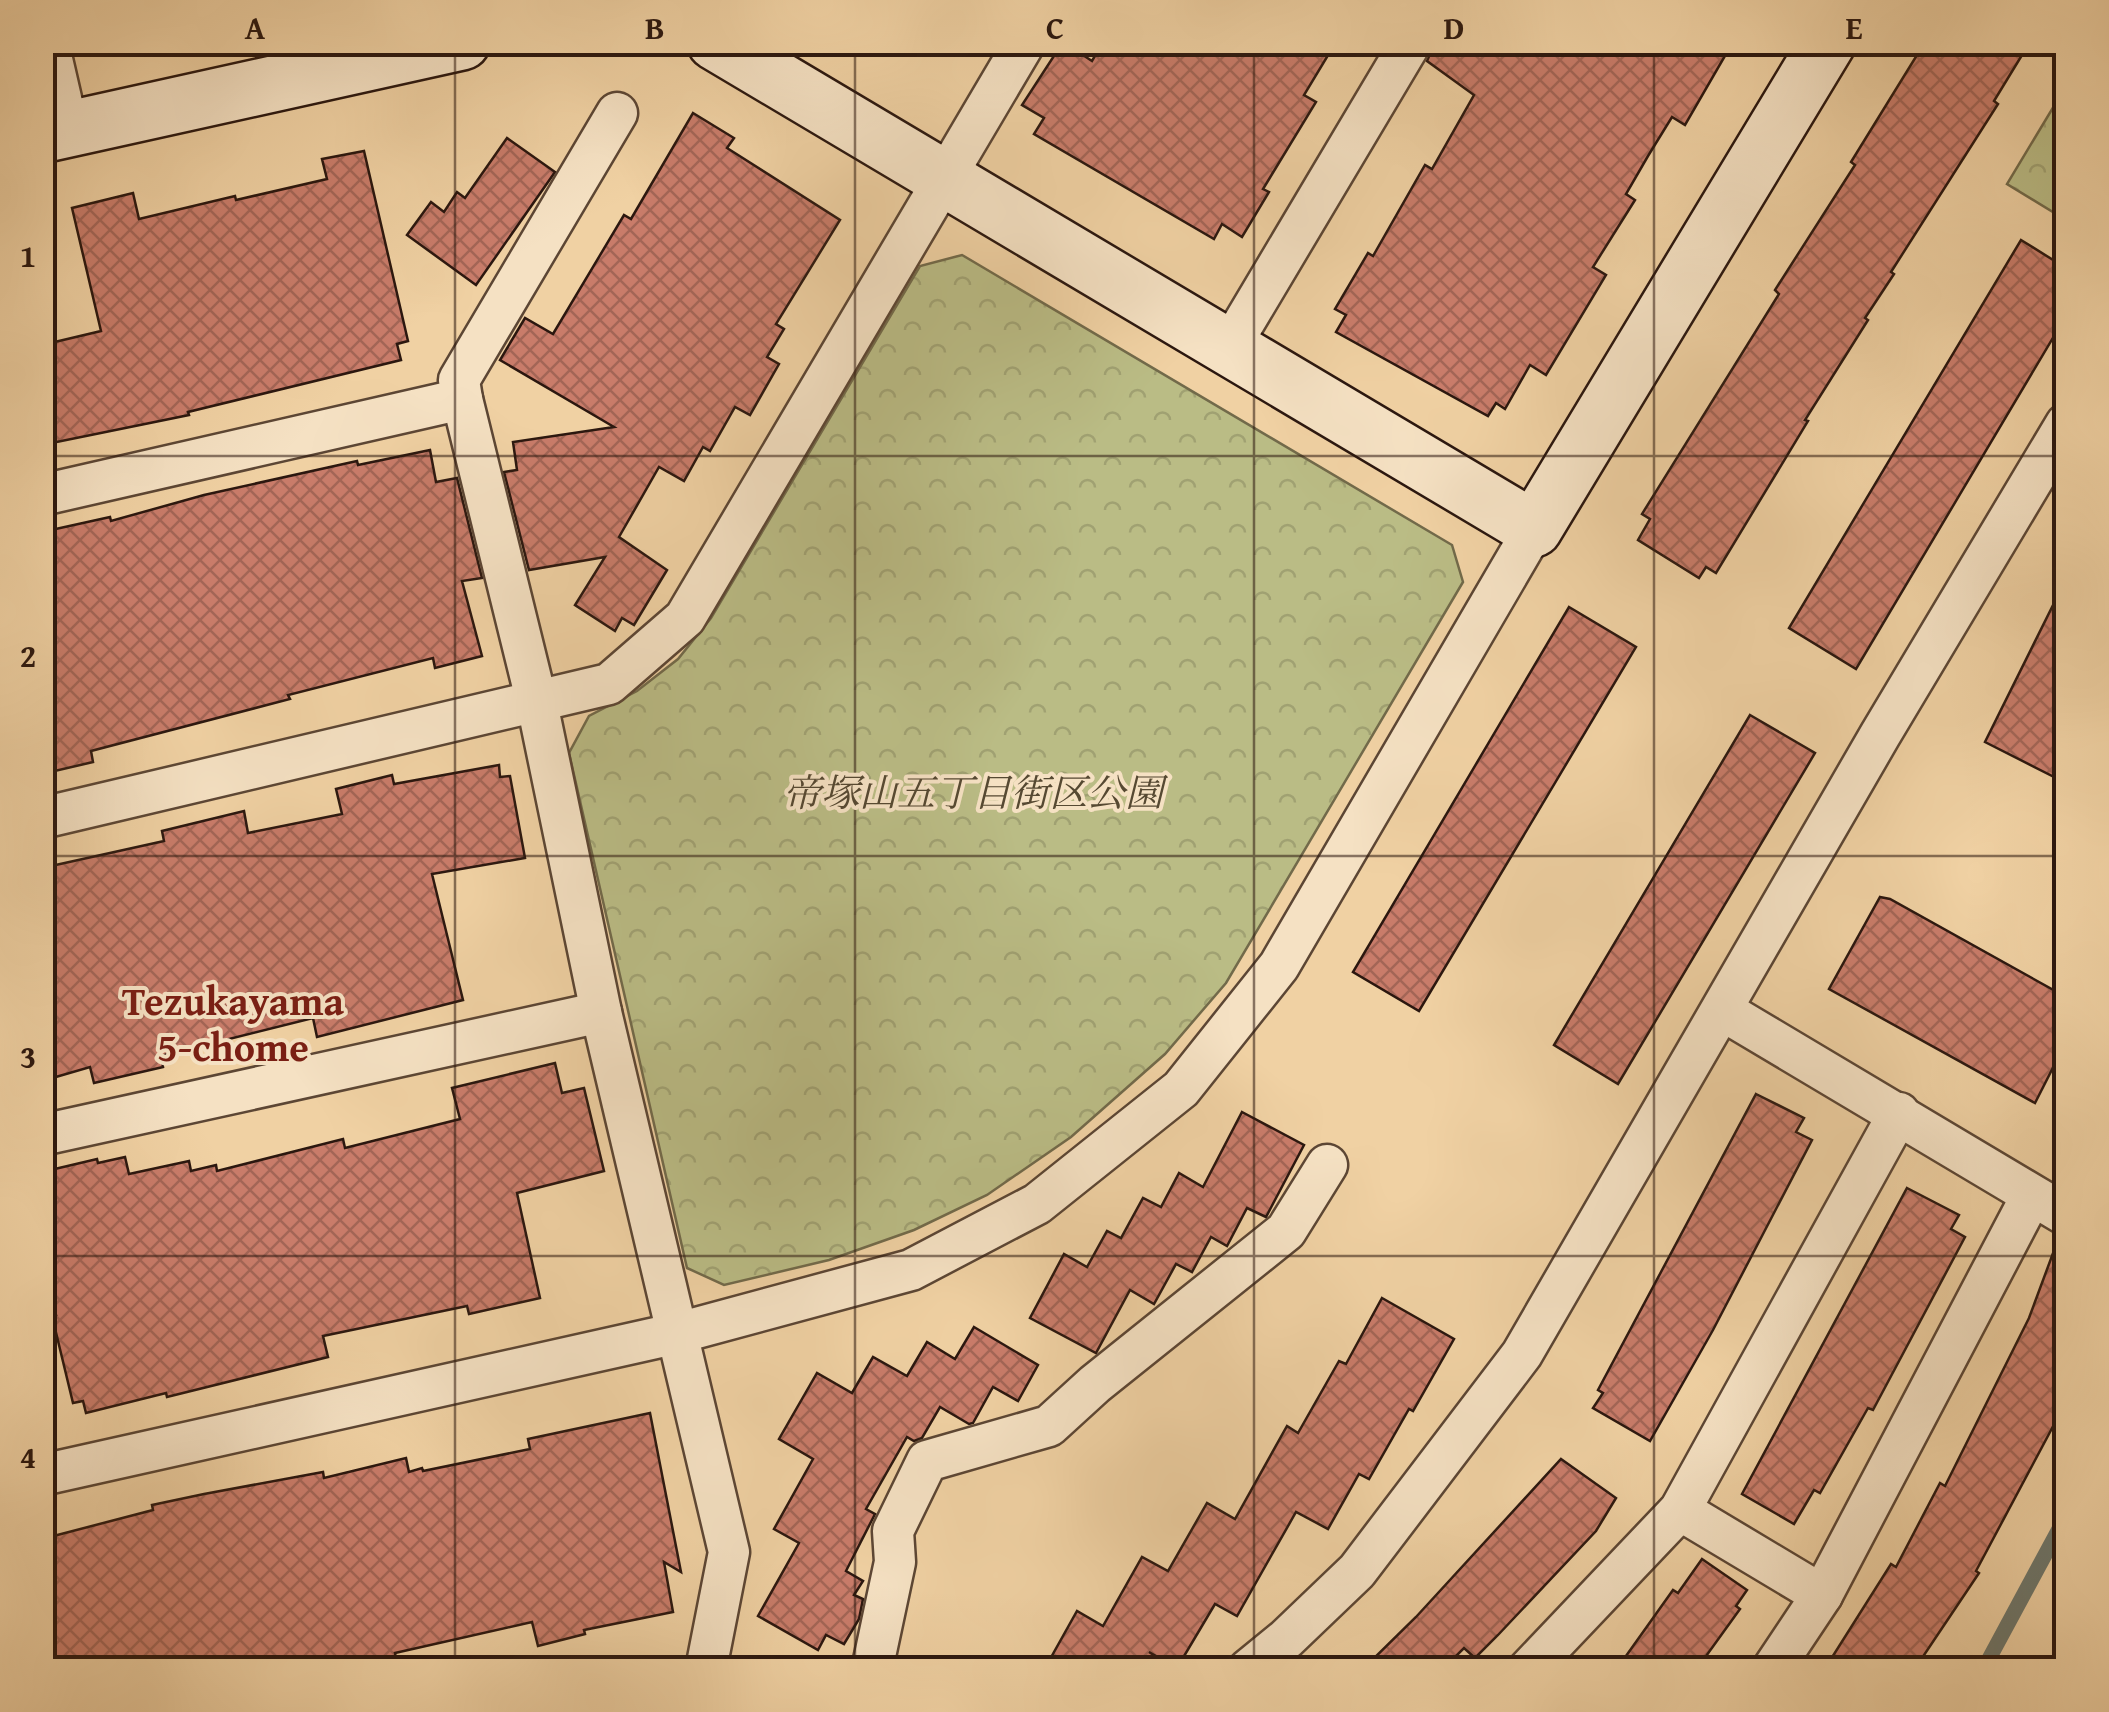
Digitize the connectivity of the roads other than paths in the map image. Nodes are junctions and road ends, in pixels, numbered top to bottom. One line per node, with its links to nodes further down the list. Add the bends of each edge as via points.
1 (48, 42): 8 (street)
2 (462, 42): 8 (street)
3 (715, 42): 9 (street)
4 (1025, 42): 9 (street)
5 (1412, 42): 10 (street)
6 (1828, 42): 14 (street)
7 (616, 113): 11 (street, via 459,380)
8 (55, 132)
9 (943, 180): 10 (street); 15 (street, via 685,618 610,684)
10 (1230, 346): 14 (street)
11 (462, 399): 13 (street); 15 (street)
12 (2066, 424): 17 (street)
13 (42, 495)
14 (1534, 529): 23 (street, via 1279,966 1181,1089 1037,1204 911,1270)
15 (537, 702): 16 (street); 18 (street)
16 (42, 818)
17 (1722, 1010): 19 (street); 29 (street, via 1522,1354 1357,1572)
18 (601, 1012): 20 (street); 23 (street)
19 (1898, 1113): 22 (street); 25 (street)
20 (42, 1135)
21 (1326, 1165): 28 (street, via 1286,1232 1049,1426 927,1461 893,1531 896,1562)
22 (2049, 1206): 26 (street)
23 (678, 1333): 24 (street); 27 (street, via 729,1552)
24 (42, 1474)
25 (1680, 1510): 26 (street); 30 (street)
26 (1822, 1595): 31 (street)
27 (702, 1670)
28 (872, 1670)
29 (1248, 1670)
30 (1528, 1670)
31 (1772, 1670)

